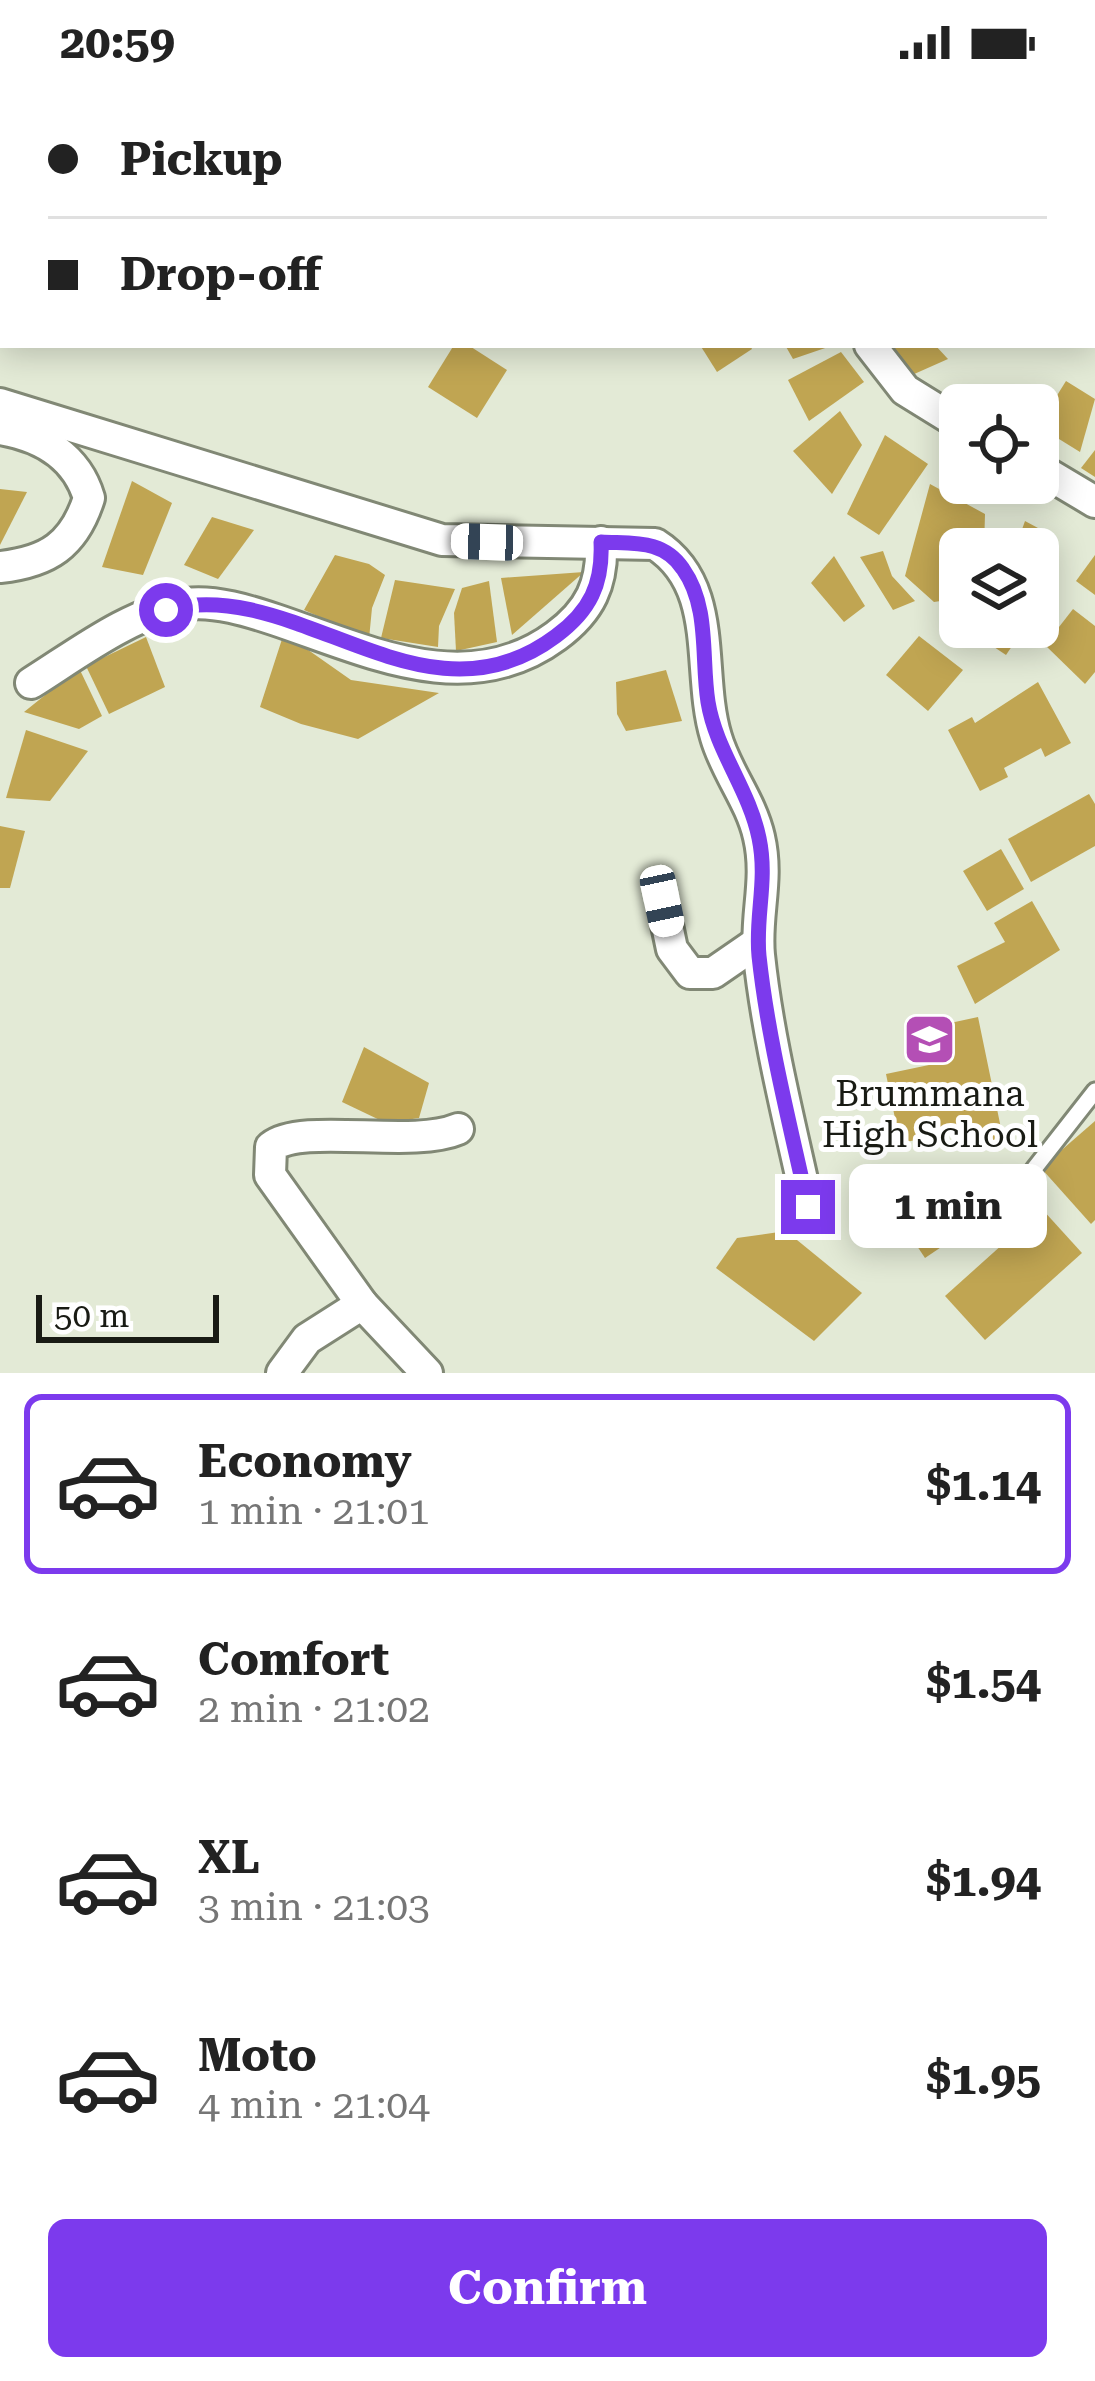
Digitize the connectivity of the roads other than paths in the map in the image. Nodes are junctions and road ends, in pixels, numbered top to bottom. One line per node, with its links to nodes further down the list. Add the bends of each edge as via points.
1 (872, 348): 3 (street, via 905,390)
2 (0, 404): 7 (street, via 442,540)
3 (939, 411)
4 (0, 429): 8 (street, via 62,454 81,471 89,498 67,545)
5 (1059, 481): 6 (street)
6 (1095, 502)
7 (601, 542): 9 (street, via 594,597 571,625 543,646 486,668 415,664 257,614 187,604 66,657); 11 (street, via 655,544 684,569 693,590 716,741 759,837 766,891)
8 (0, 567)
9 (31, 683)
10 (662, 901): 11 (street, via 672,949 690,973 712,973)
11 (758, 942): 15 (street)
12 (1095, 1091): 14 (lane)
13 (458, 1129): 16 (street, via 388,1139 289,1138 272,1147 270,1175)
14 (1005, 1206)
15 (808, 1207)
16 (362, 1304): 17 (street, via 307,1339); 18 (street)
17 (282, 1373)
18 (427, 1373)

